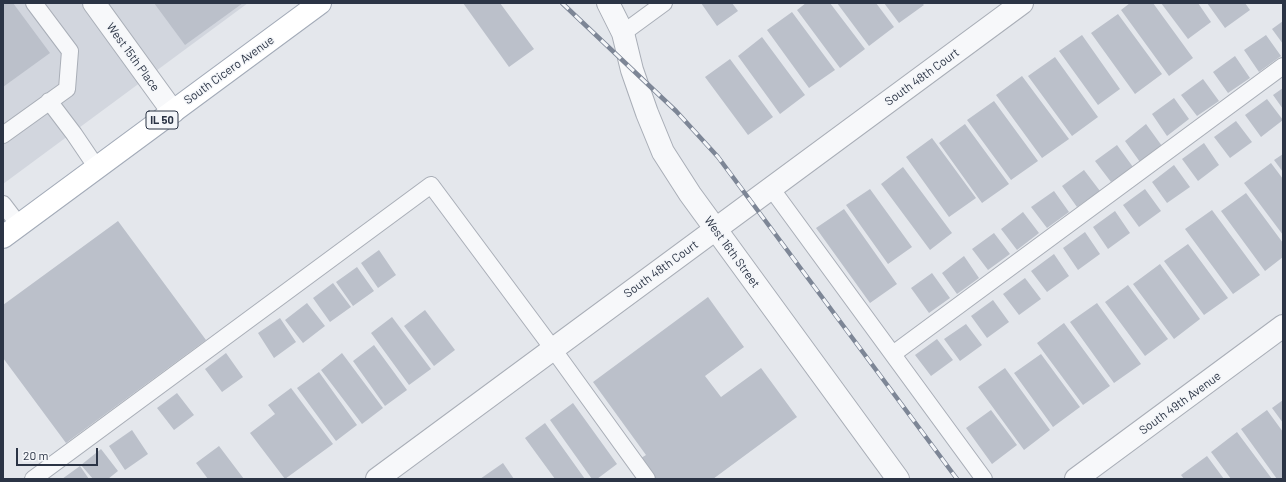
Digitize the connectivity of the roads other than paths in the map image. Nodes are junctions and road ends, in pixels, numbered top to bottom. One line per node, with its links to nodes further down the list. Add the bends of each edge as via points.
1 (34, 3): 9 (lane, via 70,51 67,89)
2 (94, 3): 10 (street, West 15th Place)
3 (320, 3): 10 (main road, South Cicero Avenue / IL 50)
4 (608, 3): 7 (street, West 16th Street)
5 (664, 3): 7 (lane)
6 (1022, 3): 13 (street, South 48th Court)
7 (623, 33): 15 (street, West 16th Street, via 632,70 663,152)
8 (1283, 66): 19 (lane)
9 (49, 101): 11 (lane); 12 (lane)
10 (173, 112): 12 (main road, South Cicero Avenue / IL 50)
11 (3, 135)
12 (97, 168): 16 (main road, South Cicero Avenue / IL 50)
13 (771, 188): 15 (street, South 48th Court); 19 (lane)
14 (3, 204): 16 (lane)
15 (715, 229): 18 (street, South 48th Court); 23 (street, West 16th Street)
16 (11, 231)
17 (1283, 326): 25 (street, South 49th Avenue)
18 (553, 349): 20 (lane, via 430,185); 21 (street, South 48th Court); 22 (lane)
19 (893, 354): 24 (lane)
20 (33, 479)
21 (377, 479)
22 (647, 479)
23 (898, 479)
24 (984, 479)
25 (1076, 479)

